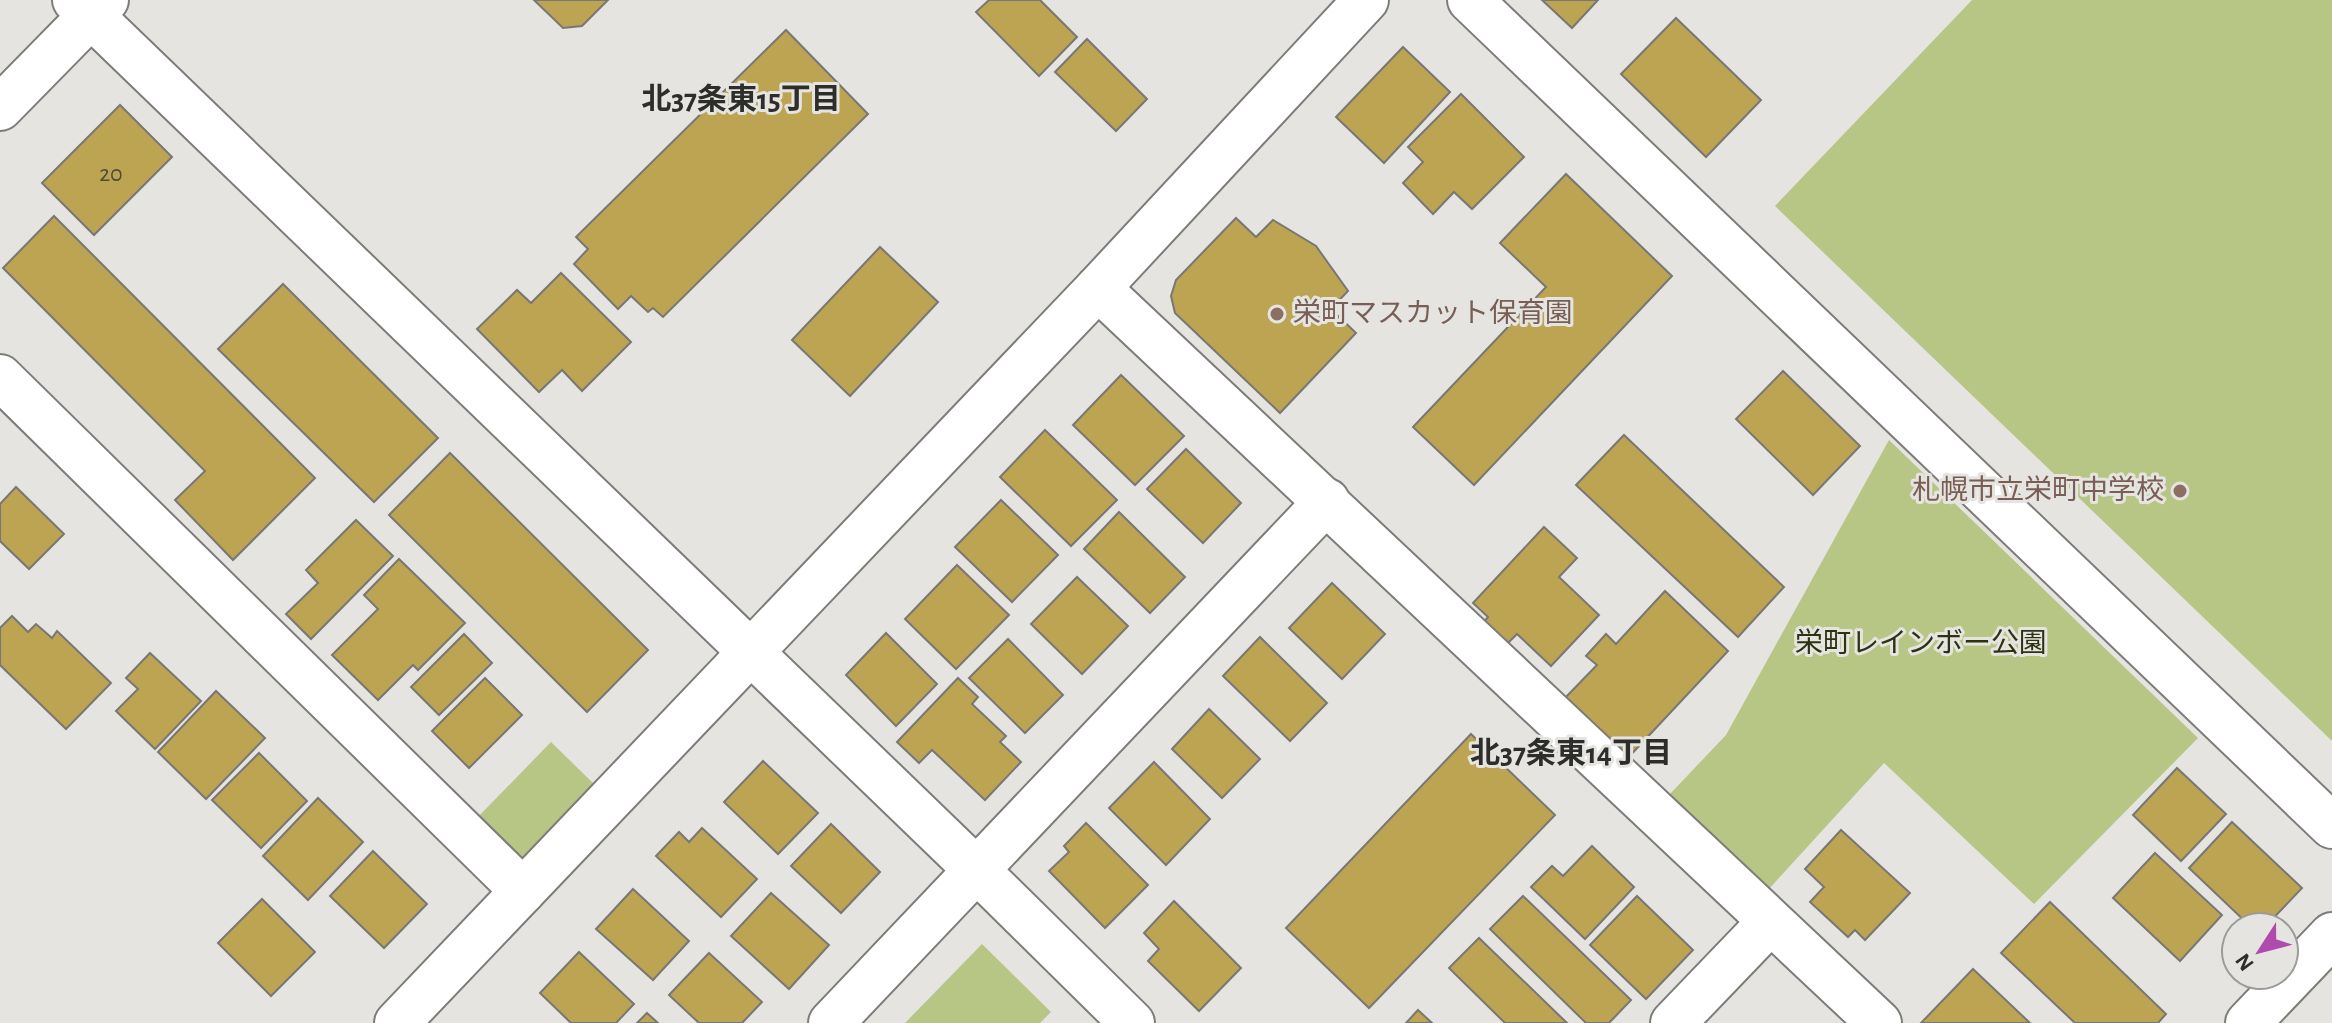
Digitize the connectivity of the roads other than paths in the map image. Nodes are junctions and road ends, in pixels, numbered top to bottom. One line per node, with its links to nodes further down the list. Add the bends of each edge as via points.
1 (1366, 0): 5 (street)
2 (1470, 0): 9 (street)
3 (90, 5): 4 (street); 8 (street)
4 (0, 108)
5 (1098, 288): 7 (street); 8 (street)
6 (0, 377): 11 (street)
7 (1327, 501): 10 (street); 12 (street)
8 (749, 652): 10 (street); 11 (street)
9 (2332, 826)
10 (976, 870): 15 (street); 16 (street)
11 (523, 891): 14 (street)
12 (1770, 922): 17 (street); 18 (street)
13 (2332, 935): 19 (street)
14 (397, 1023)
15 (831, 1023)
16 (1132, 1023)
17 (1673, 1023)
18 (1879, 1023)
19 (2248, 1023)

